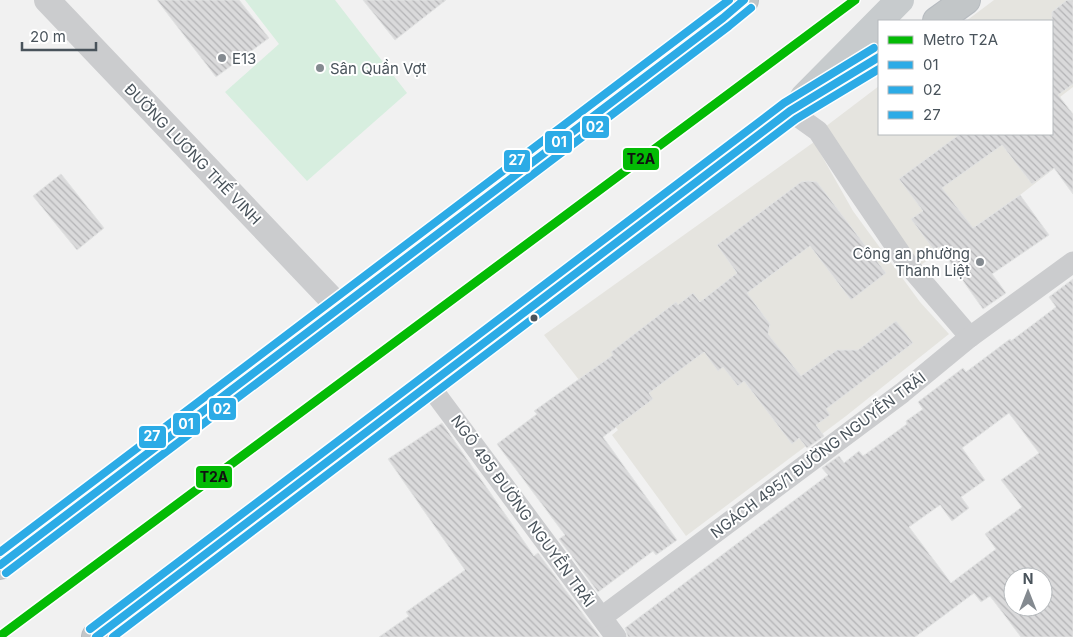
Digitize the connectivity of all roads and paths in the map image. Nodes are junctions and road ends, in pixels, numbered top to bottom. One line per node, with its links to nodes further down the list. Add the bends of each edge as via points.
1 (47, 0): 13 (street, ĐƯỜNG LƯƠNG THẾ VINH)
2 (744, 0): 6 (highway)
3 (758, 0): 6 (main road)
4 (900, 0): 7 (main road)
5 (966, 0): 8 (highway)
6 (723, 18): 13 (highway)
7 (880, 20)
8 (938, 20)
9 (878, 22): 11 (main road)
10 (878, 58): 11 (highway)
11 (790, 111): 14 (street, via 818,131 910,266); 15 (highway)
12 (1073, 262): 14 (street, NGÁCH 495/1 ĐƯỜNG NGUYỄN TRÃI)
13 (340, 308): 16 (highway)
14 (970, 337): 17 (street, NGÁCH 495/1 ĐƯỜNG NGUYỄN TRÃI, via 902,393)
15 (429, 385): 17 (street, NGÕ 495 ĐƯỜNG NGUYỄN TRÃI); 18 (highway)
16 (0, 565)
17 (602, 617): 19 (street, NGÕ 495 ĐƯỜNG NGUYỄN TRÃI)
18 (96, 637)
19 (616, 637)

